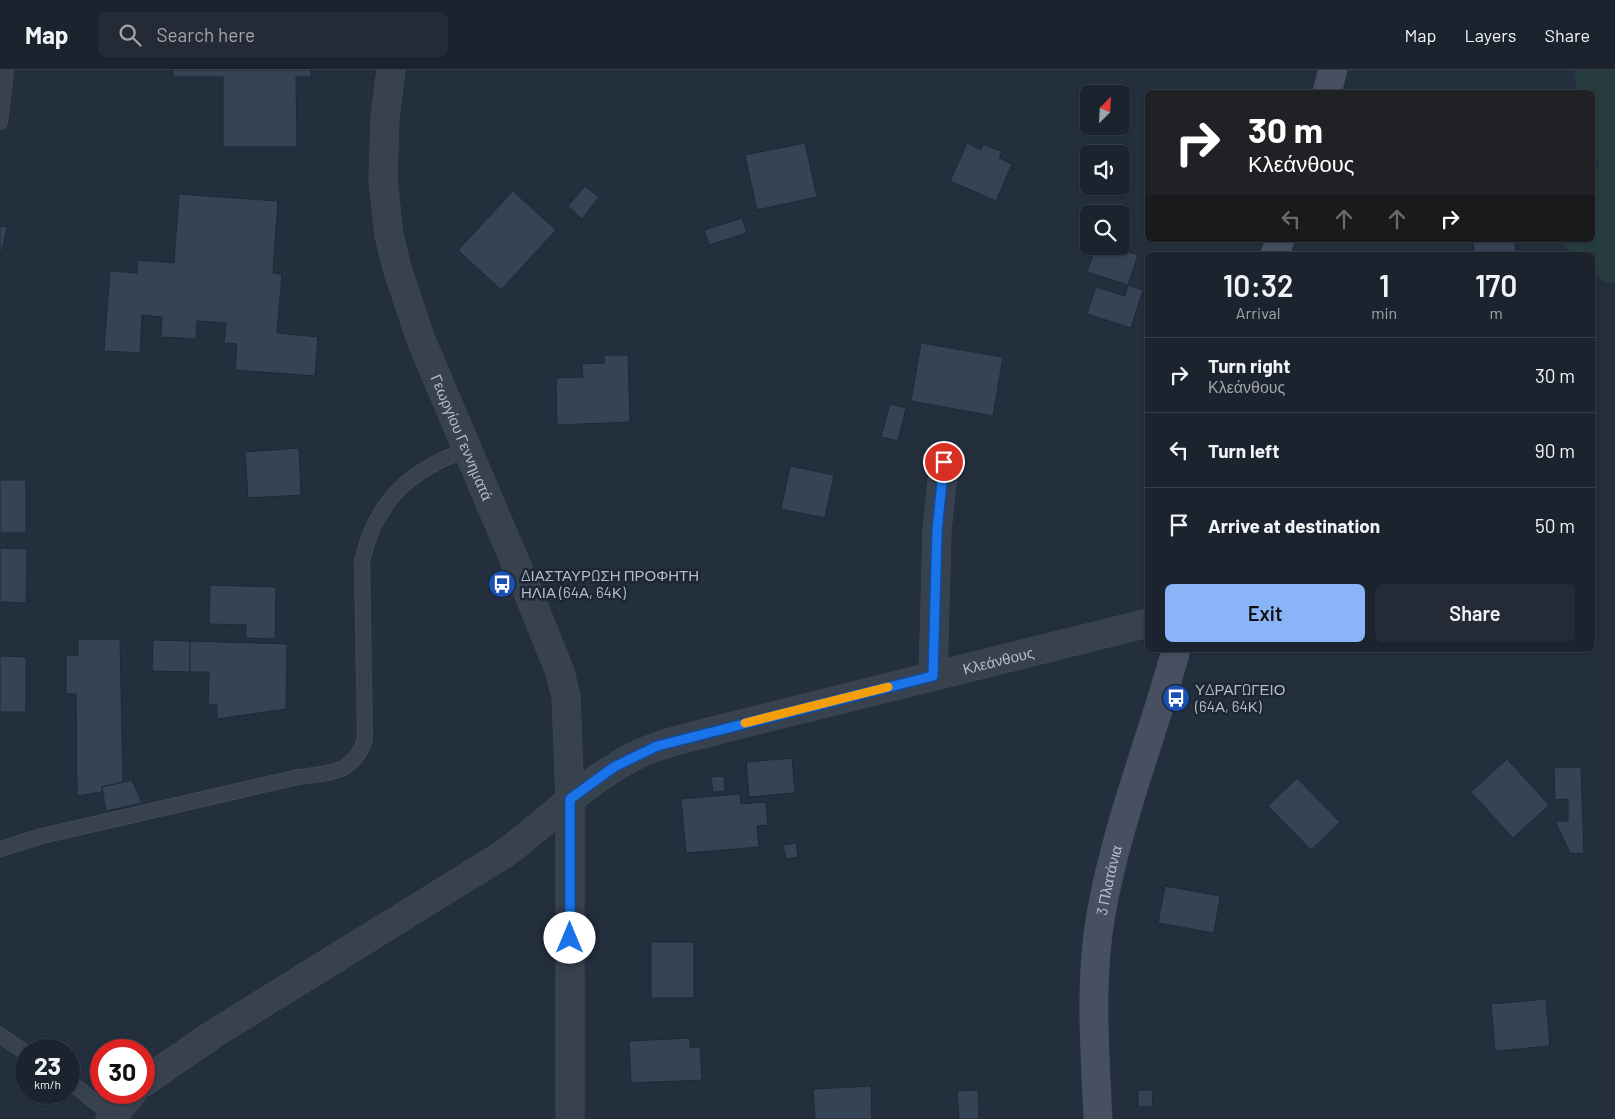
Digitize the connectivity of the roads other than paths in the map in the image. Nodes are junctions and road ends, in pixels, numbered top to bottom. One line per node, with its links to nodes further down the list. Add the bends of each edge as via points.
1 (6, 70): 5 (lane)
2 (391, 70): 6 (street, Γεωργίου Γεννηματά, via 383,148 389,235 421,340)
3 (1333, 70): 4 (street)
4 (1328, 90)
5 (0, 122)
6 (468, 449): 11 (street, Γεωργίου Γεννηματά, via 560,672 566,697); 12 (lane, via 424,469 396,491 376,518 367,539 362,561 365,739 356,757 346,766 334,772 298,777 42,836)
7 (944, 462): 10 (street, via 937,531)
8 (1145, 624): 10 (street, Κλεάνθους)
9 (1175, 652): 20 (street, 3 Πλατάνια, via 1123,821 1101,913 1094,992)
10 (933, 676): 11 (street, Κλεάνθους, via 657,746 614,767)
11 (570, 799): 15 (street, Κλεάνθους, via 504,854); 19 (street, Γεωργίου Γεννηματά)
12 (0, 849)
13 (0, 1035): 14 (lane)
14 (15, 1045)
15 (155, 1075)
16 (80, 1090): 18 (lane)
17 (123, 1104): 18 (street)
18 (112, 1117)
19 (570, 1119)
20 (1098, 1119)

